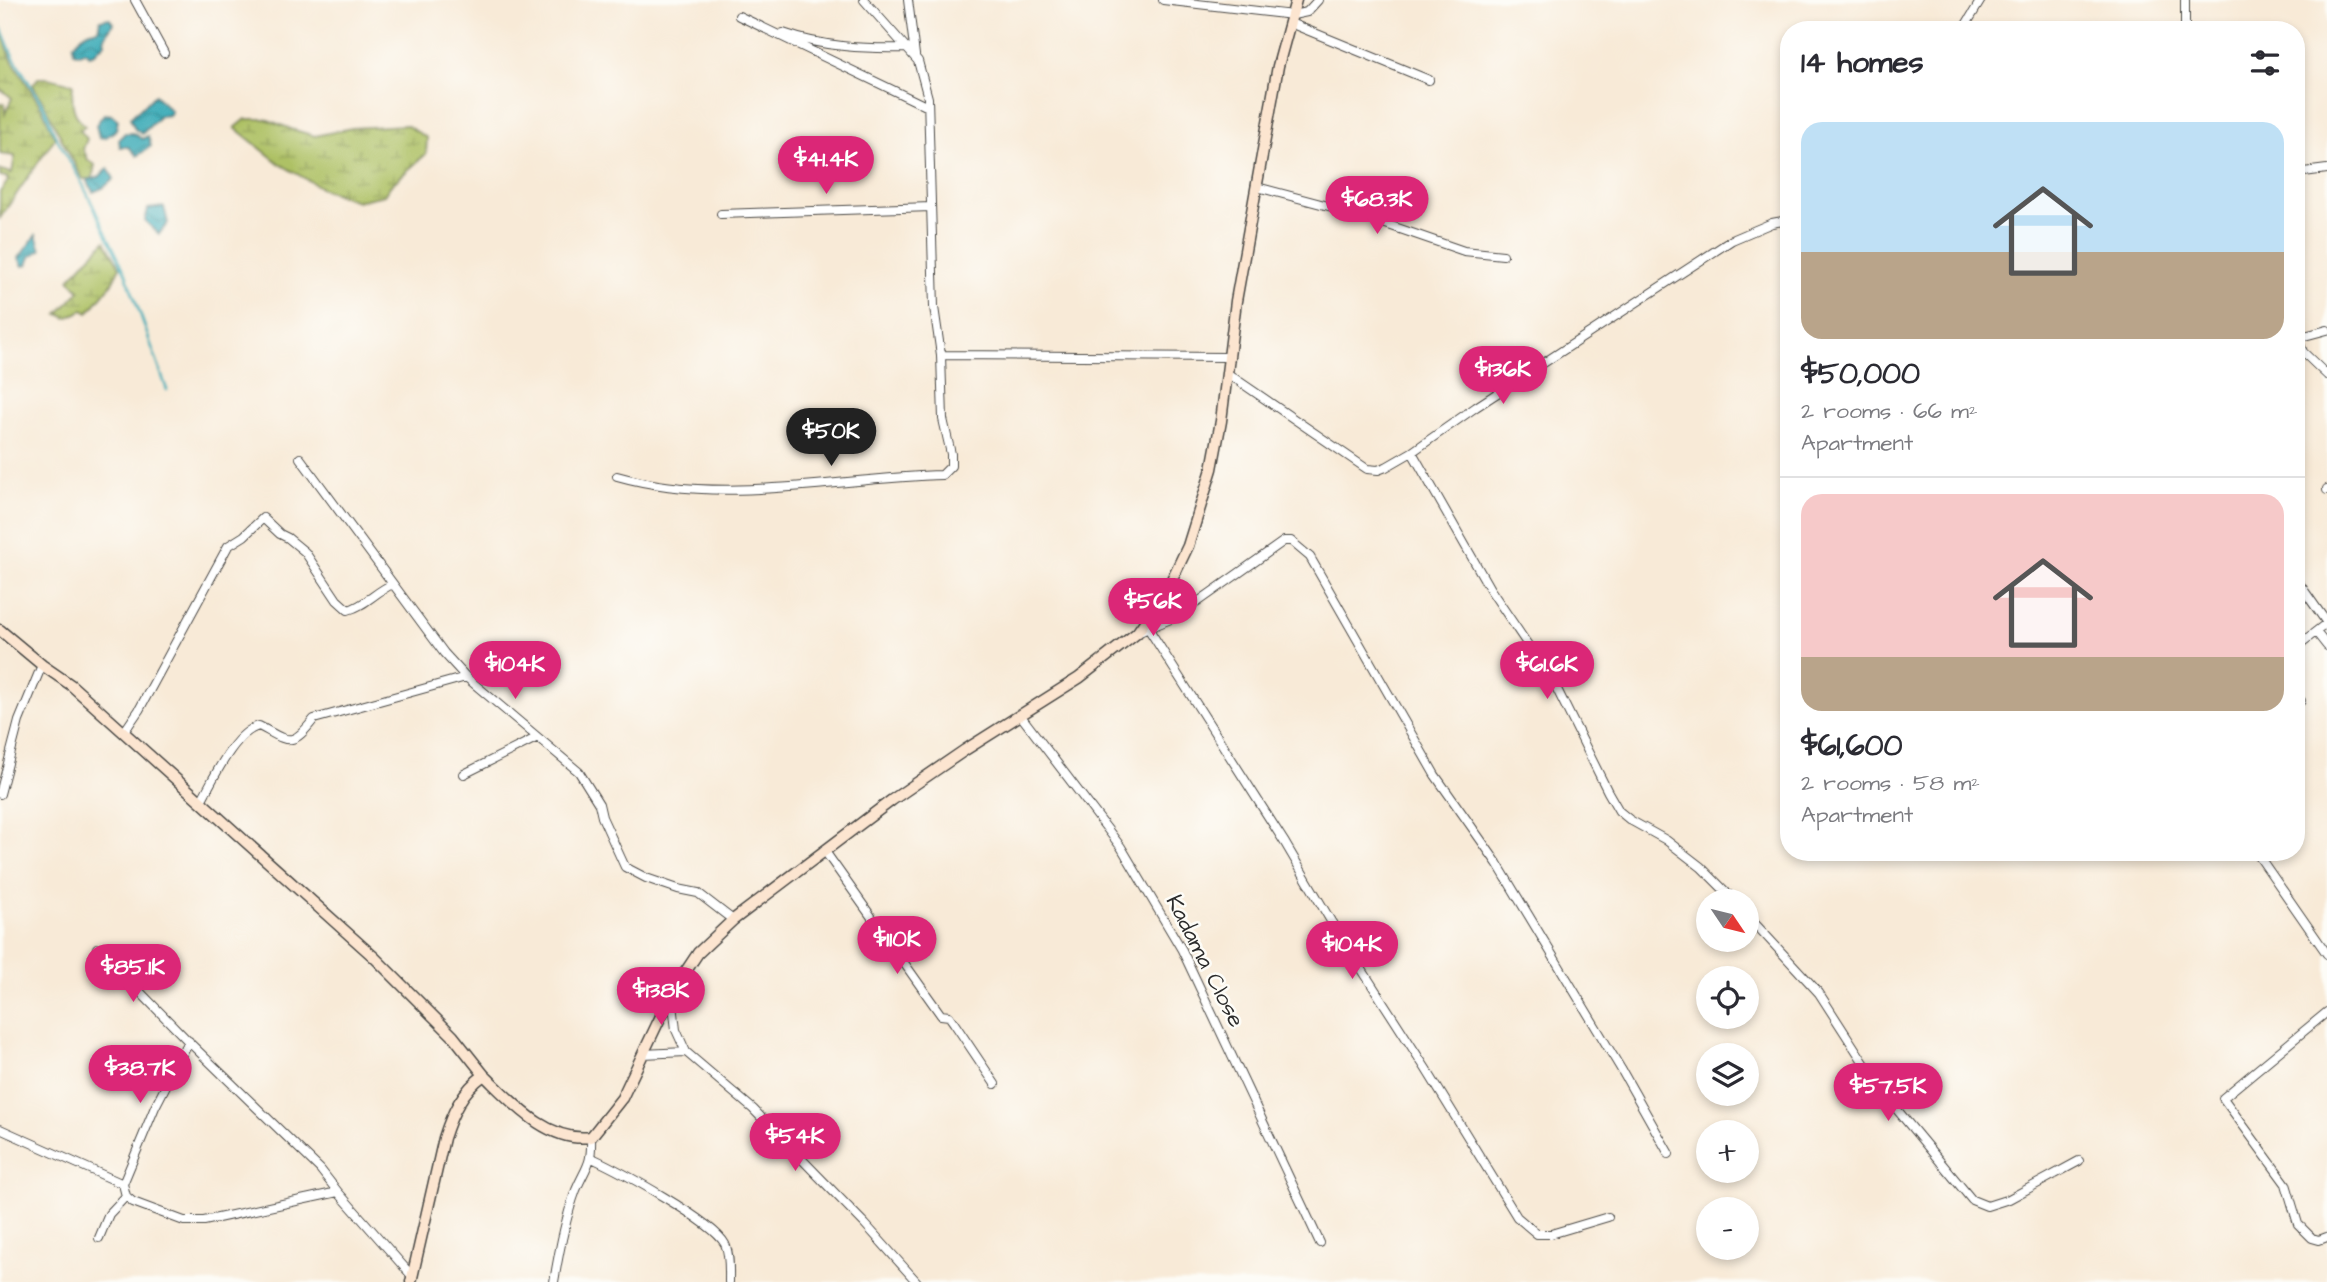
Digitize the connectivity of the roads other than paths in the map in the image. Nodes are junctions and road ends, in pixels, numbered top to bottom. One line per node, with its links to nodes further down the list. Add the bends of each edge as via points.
1 (135, 0): 13 (street)
2 (864, 0): 12 (street)
3 (908, 0): 14 (street)
4 (1163, 0): 9 (street)
5 (1296, 0): 9 (street)
6 (1318, 0): 9 (street)
7 (1981, 0): 10 (street)
8 (2185, 0): 11 (street)
9 (1292, 19): 15 (street); 19 (street, via 1278,66)
10 (1968, 21)
11 (2185, 21)
12 (907, 48): 14 (street); 16 (street, via 818,43 739,16)
13 (164, 53)
14 (915, 55): 16 (street, via 925,79)
15 (1429, 80)
16 (928, 107): 20 (street)
17 (2327, 169): 18 (street)
18 (2305, 172)
19 (1257, 187): 23 (street, via 1351,212 1464,251); 28 (street)
20 (931, 207): 21 (street); 27 (street, via 934,307)
21 (721, 214)
22 (1780, 222): 31 (street, via 1732,240)
23 (1503, 255)
24 (2327, 330): 25 (street)
25 (2305, 334)
26 (2305, 354): 30 (street)
27 (941, 355): 28 (street); 33 (street, via 943,419 951,454 951,466 942,475 740,489 646,484)
28 (1227, 357): 29 (street)
29 (1227, 373): 31 (street, via 1367,469 1386,467); 38 (street, via 1212,469 1188,546)
30 (2327, 375)
31 (1412, 452): 52 (street, via 1490,589 1555,685 1619,811 1701,867)
32 (300, 458): 34 (street)
33 (617, 476)
34 (393, 584): 43 (street); 45 (street, via 348,610 305,552 263,518 228,545)
35 (2305, 592): 36 (street)
36 (2327, 623): 39 (street)
37 (0, 630): 42 (street)
38 (1142, 631): 44 (street); 66 (street, via 1178,616 1284,541 1291,541 1310,557 1436,775 1497,863); 72 (street, via 1285,843 1517,1217 1537,1234)
39 (2316, 632): 40 (street); 41 (street)
40 (2305, 640)
41 (2327, 646)
42 (42, 665): 45 (street); 48 (street, via 19,721)
43 (466, 677): 46 (street); 49 (street, via 314,719 290,740 259,726 249,729 225,758)
44 (1021, 716): 50 (street); 75 (street, Kadama Close, via 1121,848 1182,950)
45 (124, 732): 49 (street)
46 (536, 738): 47 (street); 53 (street, via 579,772 599,804 625,867 698,893)
47 (464, 774)
48 (0, 794)
49 (201, 801): 62 (street, via 374,957)
50 (824, 850): 53 (street); 63 (street)
51 (2262, 861): 56 (street)
52 (1723, 889)
53 (733, 920): 57 (street, via 698,953)
54 (1759, 928): 68 (street, via 1819,993 1884,1094 1972,1200 1987,1206 2009,1199)
55 (97, 948): 59 (street)
56 (2327, 954)
57 (672, 993): 60 (street, via 676,1030); 61 (street)
58 (2327, 1012): 73 (street, via 2223,1098 2286,1184 2298,1224 2312,1238)
59 (189, 1041): 69 (street); 70 (street)
60 (686, 1052): 61 (street); 79 (street, via 753,1109)
61 (643, 1054): 65 (street, via 622,1098)
62 (484, 1075): 65 (street, via 530,1117 561,1135); 76 (street, via 470,1085 450,1120)
63 (995, 1084)
64 (0, 1129): 69 (street)
65 (591, 1137): 67 (street)
66 (1670, 1154)
67 (592, 1158): 77 (street, via 576,1190); 78 (street, via 652,1190 715,1232 725,1244)
68 (2079, 1161)
69 (123, 1184): 71 (street)
70 (338, 1192): 71 (street, via 204,1221 184,1221); 76 (street)
71 (127, 1196): 74 (street, via 109,1214)
72 (1608, 1217)
73 (2327, 1237)
74 (99, 1238)
75 (1320, 1242)
76 (411, 1279)
77 (554, 1282)
78 (729, 1282)
79 (917, 1282)

